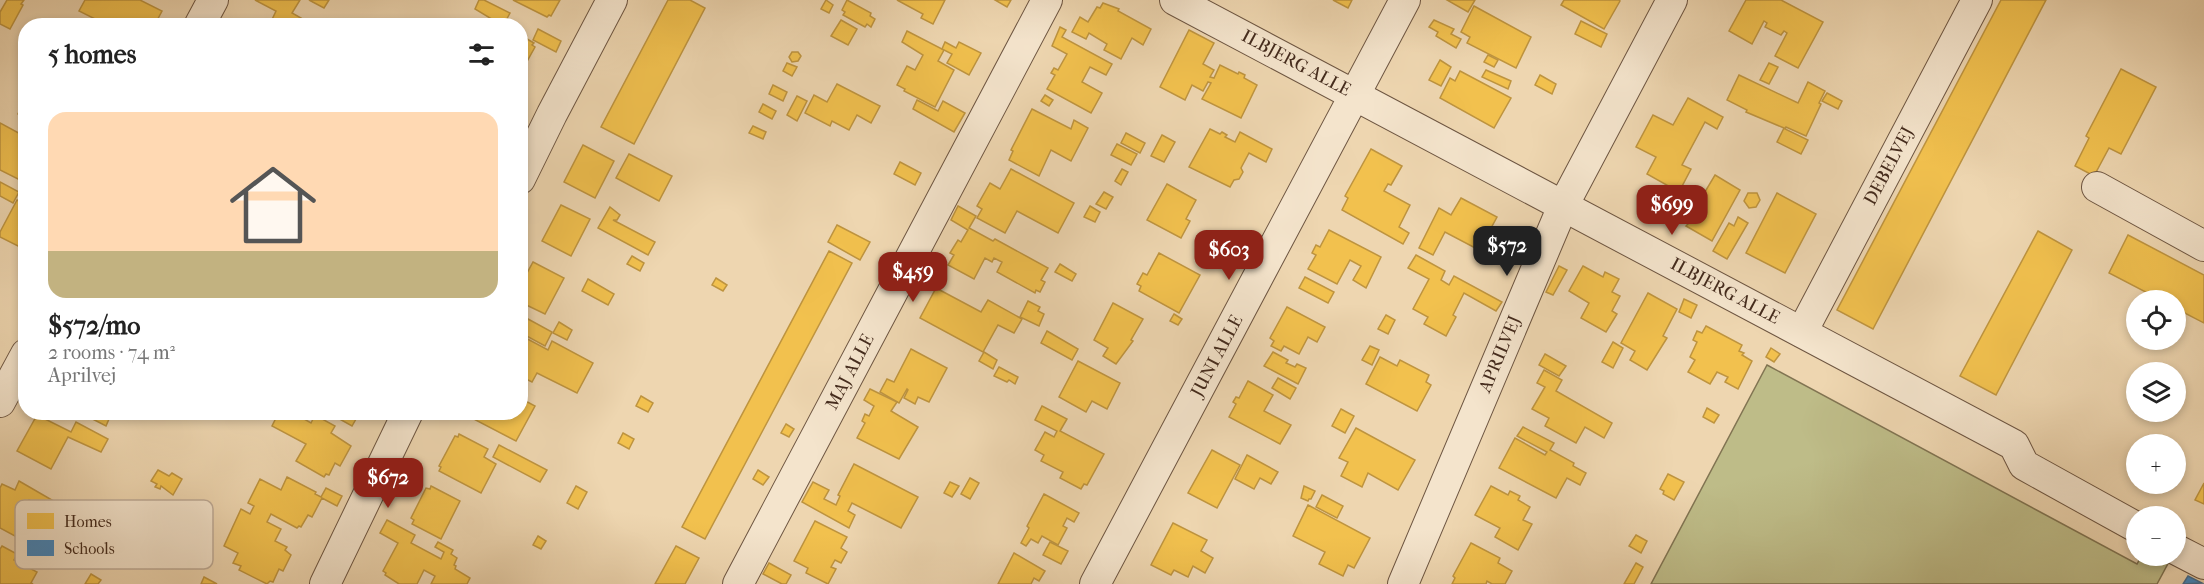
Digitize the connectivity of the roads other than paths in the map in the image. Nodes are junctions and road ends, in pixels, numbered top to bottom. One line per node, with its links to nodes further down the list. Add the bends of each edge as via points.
1 (213, 0): 8 (street)
2 (612, 0): 10 (street)
3 (1047, 0): 22 (street, MAJ ALLE)
4 (1175, 0): 9 (street, ILBJERG ALLE)
5 (1405, 0): 9 (street, JUNI ALLE)
6 (1672, 0): 12 (street, APRILVEJ)
7 (1977, 0): 14 (street, DEBELVEJ)
8 (203, 18)
9 (1356, 94): 12 (street, ILBJERG ALLE); 23 (street, JUNI ALLE)
10 (528, 163)
11 (2097, 187): 13 (street)
12 (1563, 206): 14 (street, ILBJERG ALLE); 24 (street, APRILVEJ)
13 (2204, 246)
14 (1802, 332): 18 (street, ILBJERG ALLE, via 2014,445 2024,465)
15 (18, 369): 16 (street)
16 (0, 402)
17 (404, 420): 21 (street)
18 (2126, 521)
19 (2186, 555): 20 (street)
20 (2204, 564)
21 (325, 584)
22 (738, 584)
23 (1095, 584)
24 (1403, 584)

